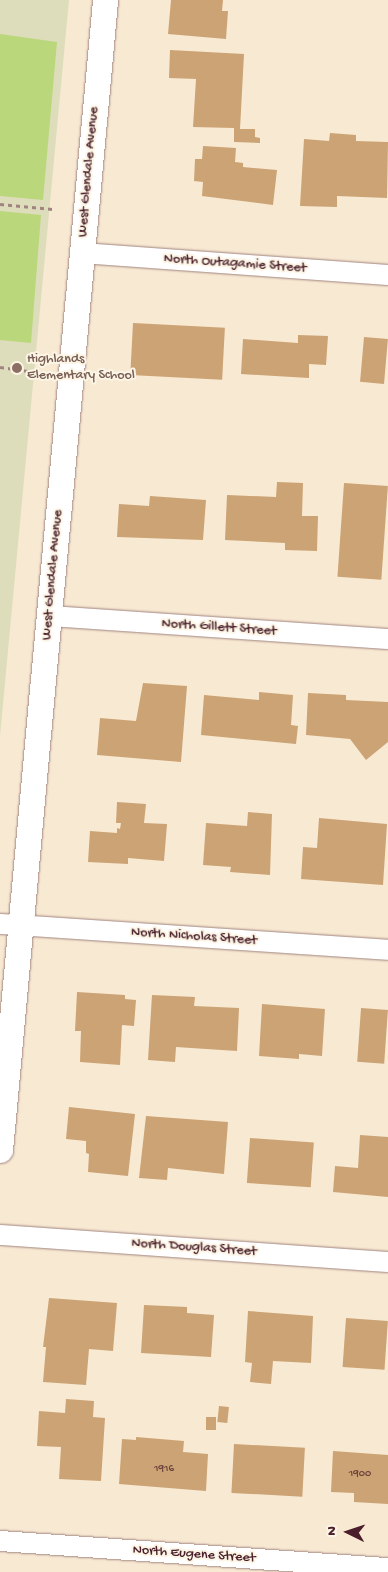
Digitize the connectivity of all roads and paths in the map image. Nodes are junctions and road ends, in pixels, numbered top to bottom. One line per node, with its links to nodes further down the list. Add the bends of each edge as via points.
1 (105, 0): 4 (street, West Glendale Avenue)
2 (0, 204): 3 (path)
3 (53, 209)
4 (81, 253): 5 (street, North Outagamie Street); 8 (street, West Glendale Avenue)
5 (388, 275)
6 (0, 368): 7 (path)
7 (38, 372)
8 (49, 616): 9 (street, North Gillett Street); 10 (street, West Glendale Avenue)
9 (388, 640)
10 (10, 925): 11 (street, North Nicholas Street); 12 (street, West Glendale Avenue)
11 (388, 950)
12 (0, 1150)
13 (0, 1235): 14 (street, North Douglas Street)
14 (388, 1262)
15 (0, 1541): 16 (street, North Eugene Street)
16 (388, 1568)

